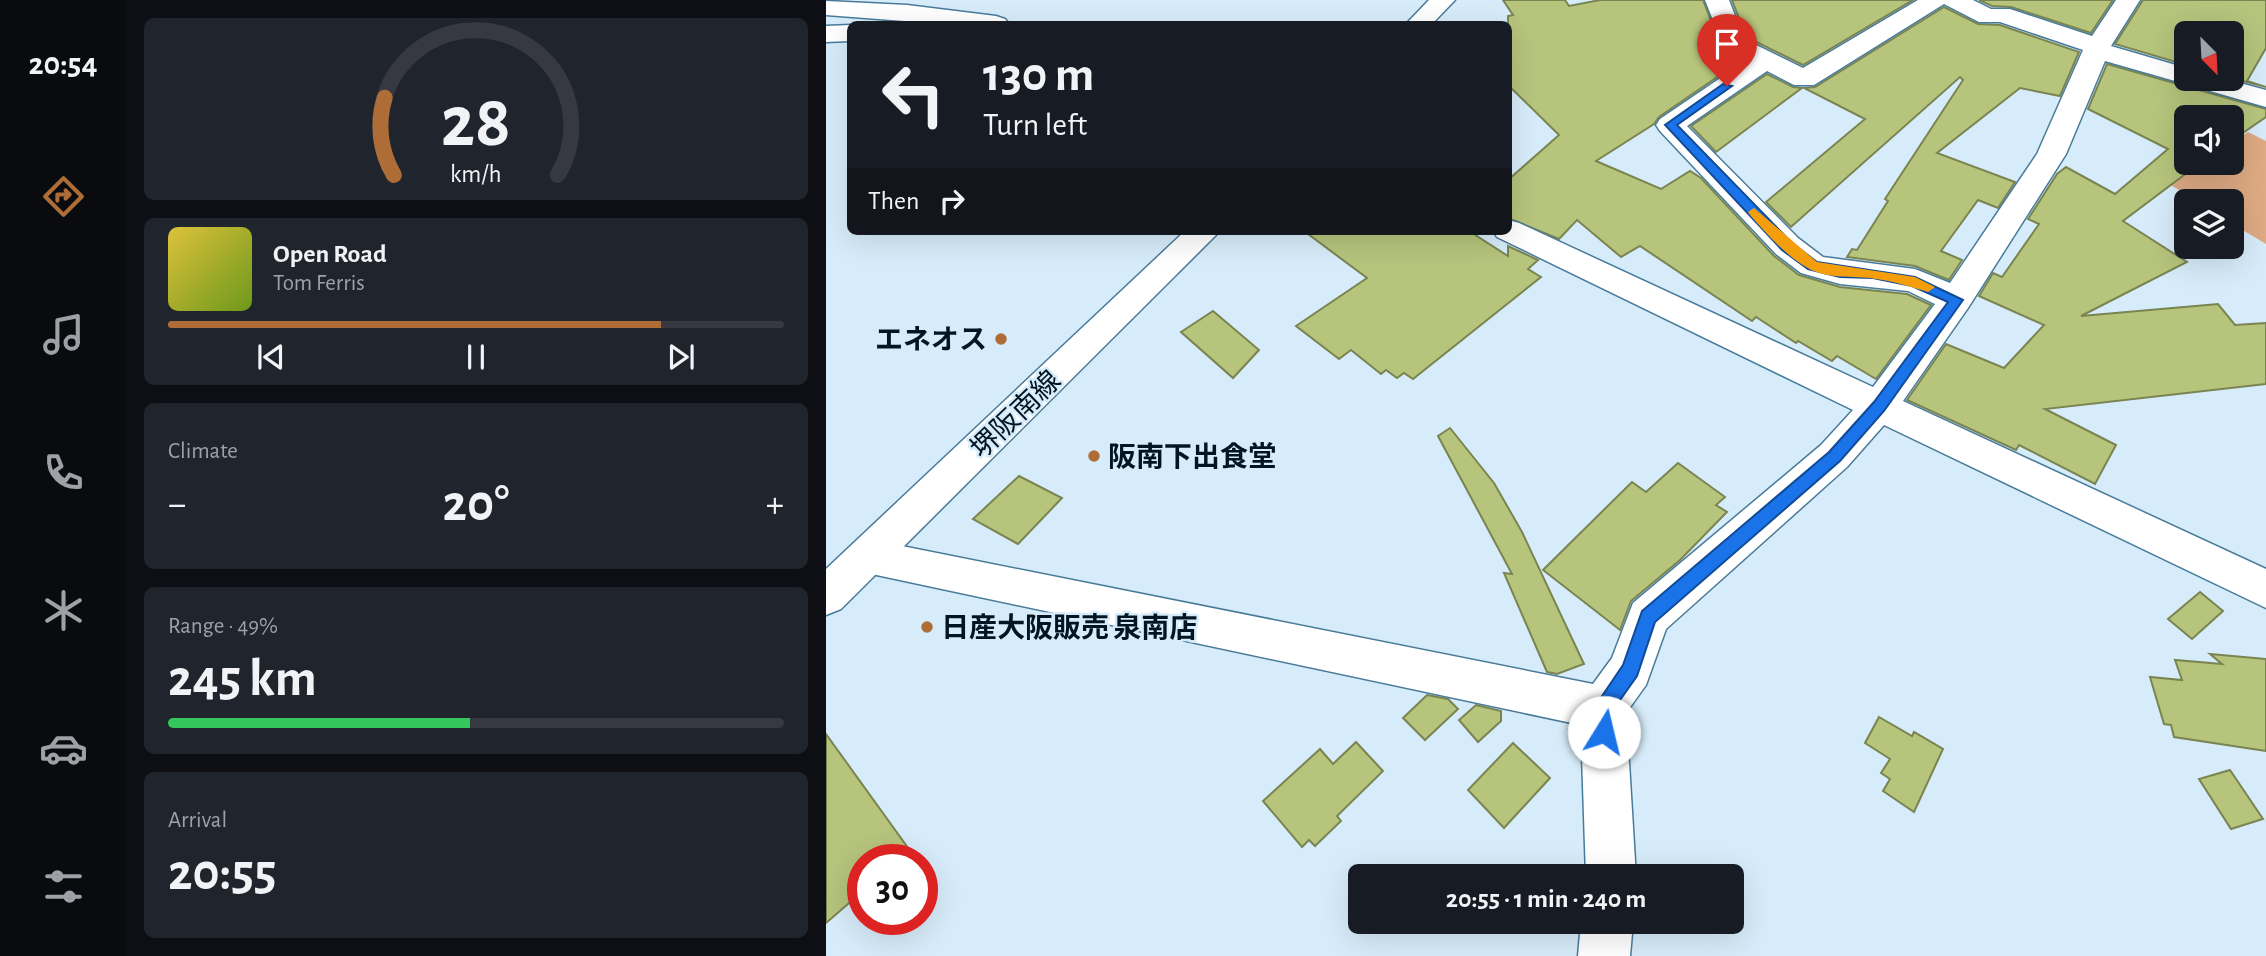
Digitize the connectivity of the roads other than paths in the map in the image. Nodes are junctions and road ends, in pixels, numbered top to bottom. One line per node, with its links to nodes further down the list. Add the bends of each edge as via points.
1 (1443, 0): 8 (street)
2 (1717, 0): 11 (street, via 1733,43)
3 (1935, 0): 11 (street, via 1804,79)
4 (1954, 0): 10 (street, via 1987,17 2001,14)
5 (2128, 0): 10 (street)
6 (845, 16): 7 (street); 9 (street)
7 (939, 21)
8 (1421, 21)
9 (826, 31)
10 (2097, 48): 12 (street); 17 (street, via 2051,154)
11 (1764, 61): 17 (street, via 1670,125 1787,246 1812,265 1915,281)
12 (2174, 72)
13 (2238, 91): 14 (street)
14 (2266, 99)
15 (1512, 232): 18 (street)
16 (1201, 235): 19 (street, 堺阪南線)
17 (1956, 300): 18 (street)
18 (1879, 406): 20 (street); 22 (street, via 1834,456 1648,617 1630,670)
19 (867, 557): 21 (street, 堺阪南線); 22 (street)
20 (2266, 589)
21 (826, 596)
22 (1603, 708): 23 (street)
23 (1610, 864)
24 (1606, 934): 25 (street)
25 (1604, 956)

